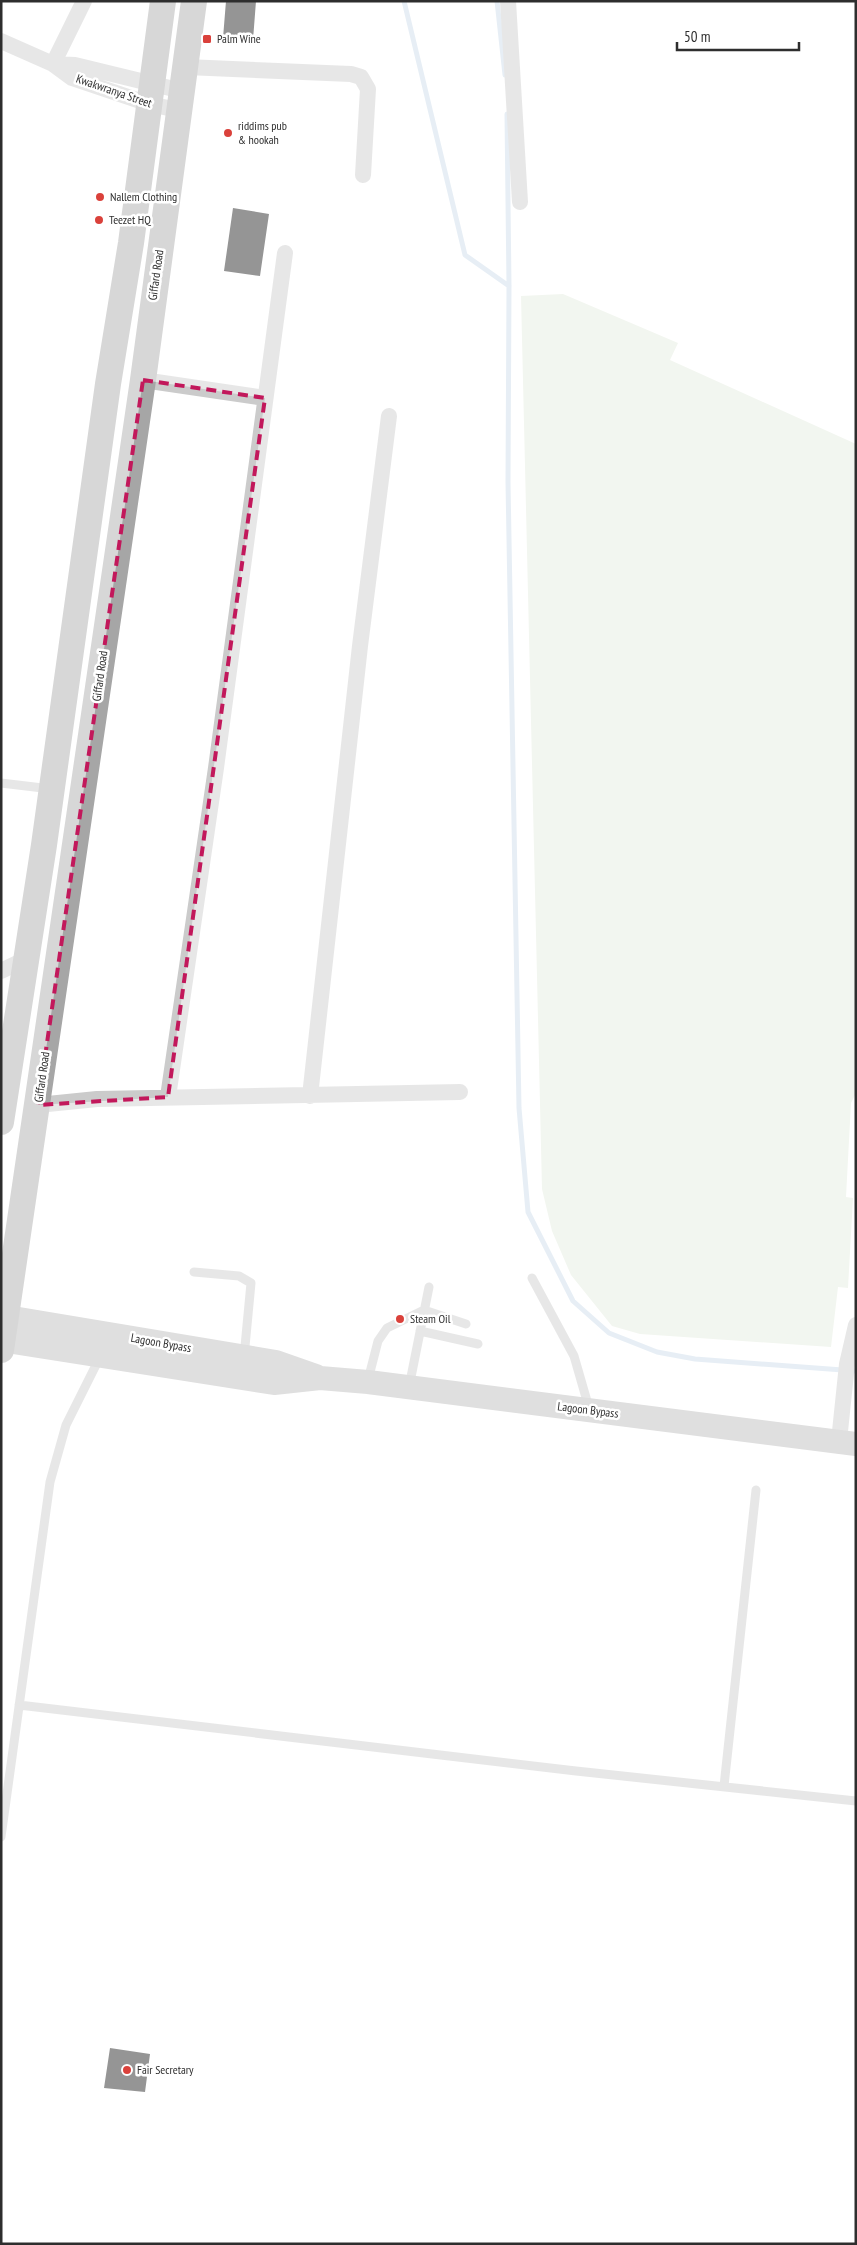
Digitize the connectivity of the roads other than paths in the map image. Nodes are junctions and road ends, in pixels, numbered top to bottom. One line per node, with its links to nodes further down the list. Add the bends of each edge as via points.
1 (84, 1): 6 (street)
2 (163, 1): 8 (main road)
3 (194, 1): 7 (main road, Giffard Road)
4 (508, 1): 10 (street)
5 (1, 41): 6 (street, Kwakwranya Street)
6 (53, 64): 8 (street, Kwakwranya Street, via 75,65)
7 (182, 90): 8 (street, Kwakwranya Street); 9 (street, Kwakwranya Street, via 351,74 361,78 368,89); 12 (main road, Giffard Road)
8 (150, 95): 16 (main road, via 132,243 108,384)
9 (363, 175)
10 (520, 202)
11 (286, 253): 13 (street)
12 (142, 380): 13 (street); 22 (main road, Giffard Road)
13 (264, 398): 21 (street, via 216,768)
14 (389, 416): 20 (street)
15 (1, 783): 16 (lane)
16 (51, 789): 17 (main road)
17 (26, 959): 18 (street); 23 (main road)
18 (1, 971)
19 (460, 1092): 20 (street)
20 (310, 1096): 21 (street)
21 (168, 1097): 22 (street, via 97,1099)
22 (38, 1106): 31 (main road, Giffard Road)
23 (1, 1122)
24 (194, 1272): 34 (lane, via 239,1276 251,1283)
25 (532, 1278): 38 (lane, via 574,1356)
26 (429, 1287): 27 (lane)
27 (424, 1310): 28 (lane); 30 (lane); 36 (lane, via 387,1328 378,1341)
28 (466, 1324)
29 (856, 1325): 39 (street, via 846,1372)
30 (420, 1331): 32 (lane); 37 (lane)
31 (2, 1333): 33 (street, Lagoon Bypass); 34 (street, Lagoon Bypass)
32 (478, 1344)
33 (100, 1357): 35 (street, Lagoon Bypass, via 274,1383); 41 (lane, via 66,1425 50,1482)
34 (244, 1357): 35 (street, Lagoon Bypass, via 276,1362)
35 (320, 1378): 36 (street, Lagoon Bypass)
36 (368, 1382): 37 (street, Lagoon Bypass)
37 (408, 1388): 38 (street, Lagoon Bypass)
38 (590, 1410): 39 (street, Lagoon Bypass)
39 (847, 1442)
40 (756, 1490): 42 (lane)
41 (19, 1706): 42 (lane); 44 (lane)
42 (724, 1786): 43 (lane)
43 (856, 1801)
44 (1, 1837)

